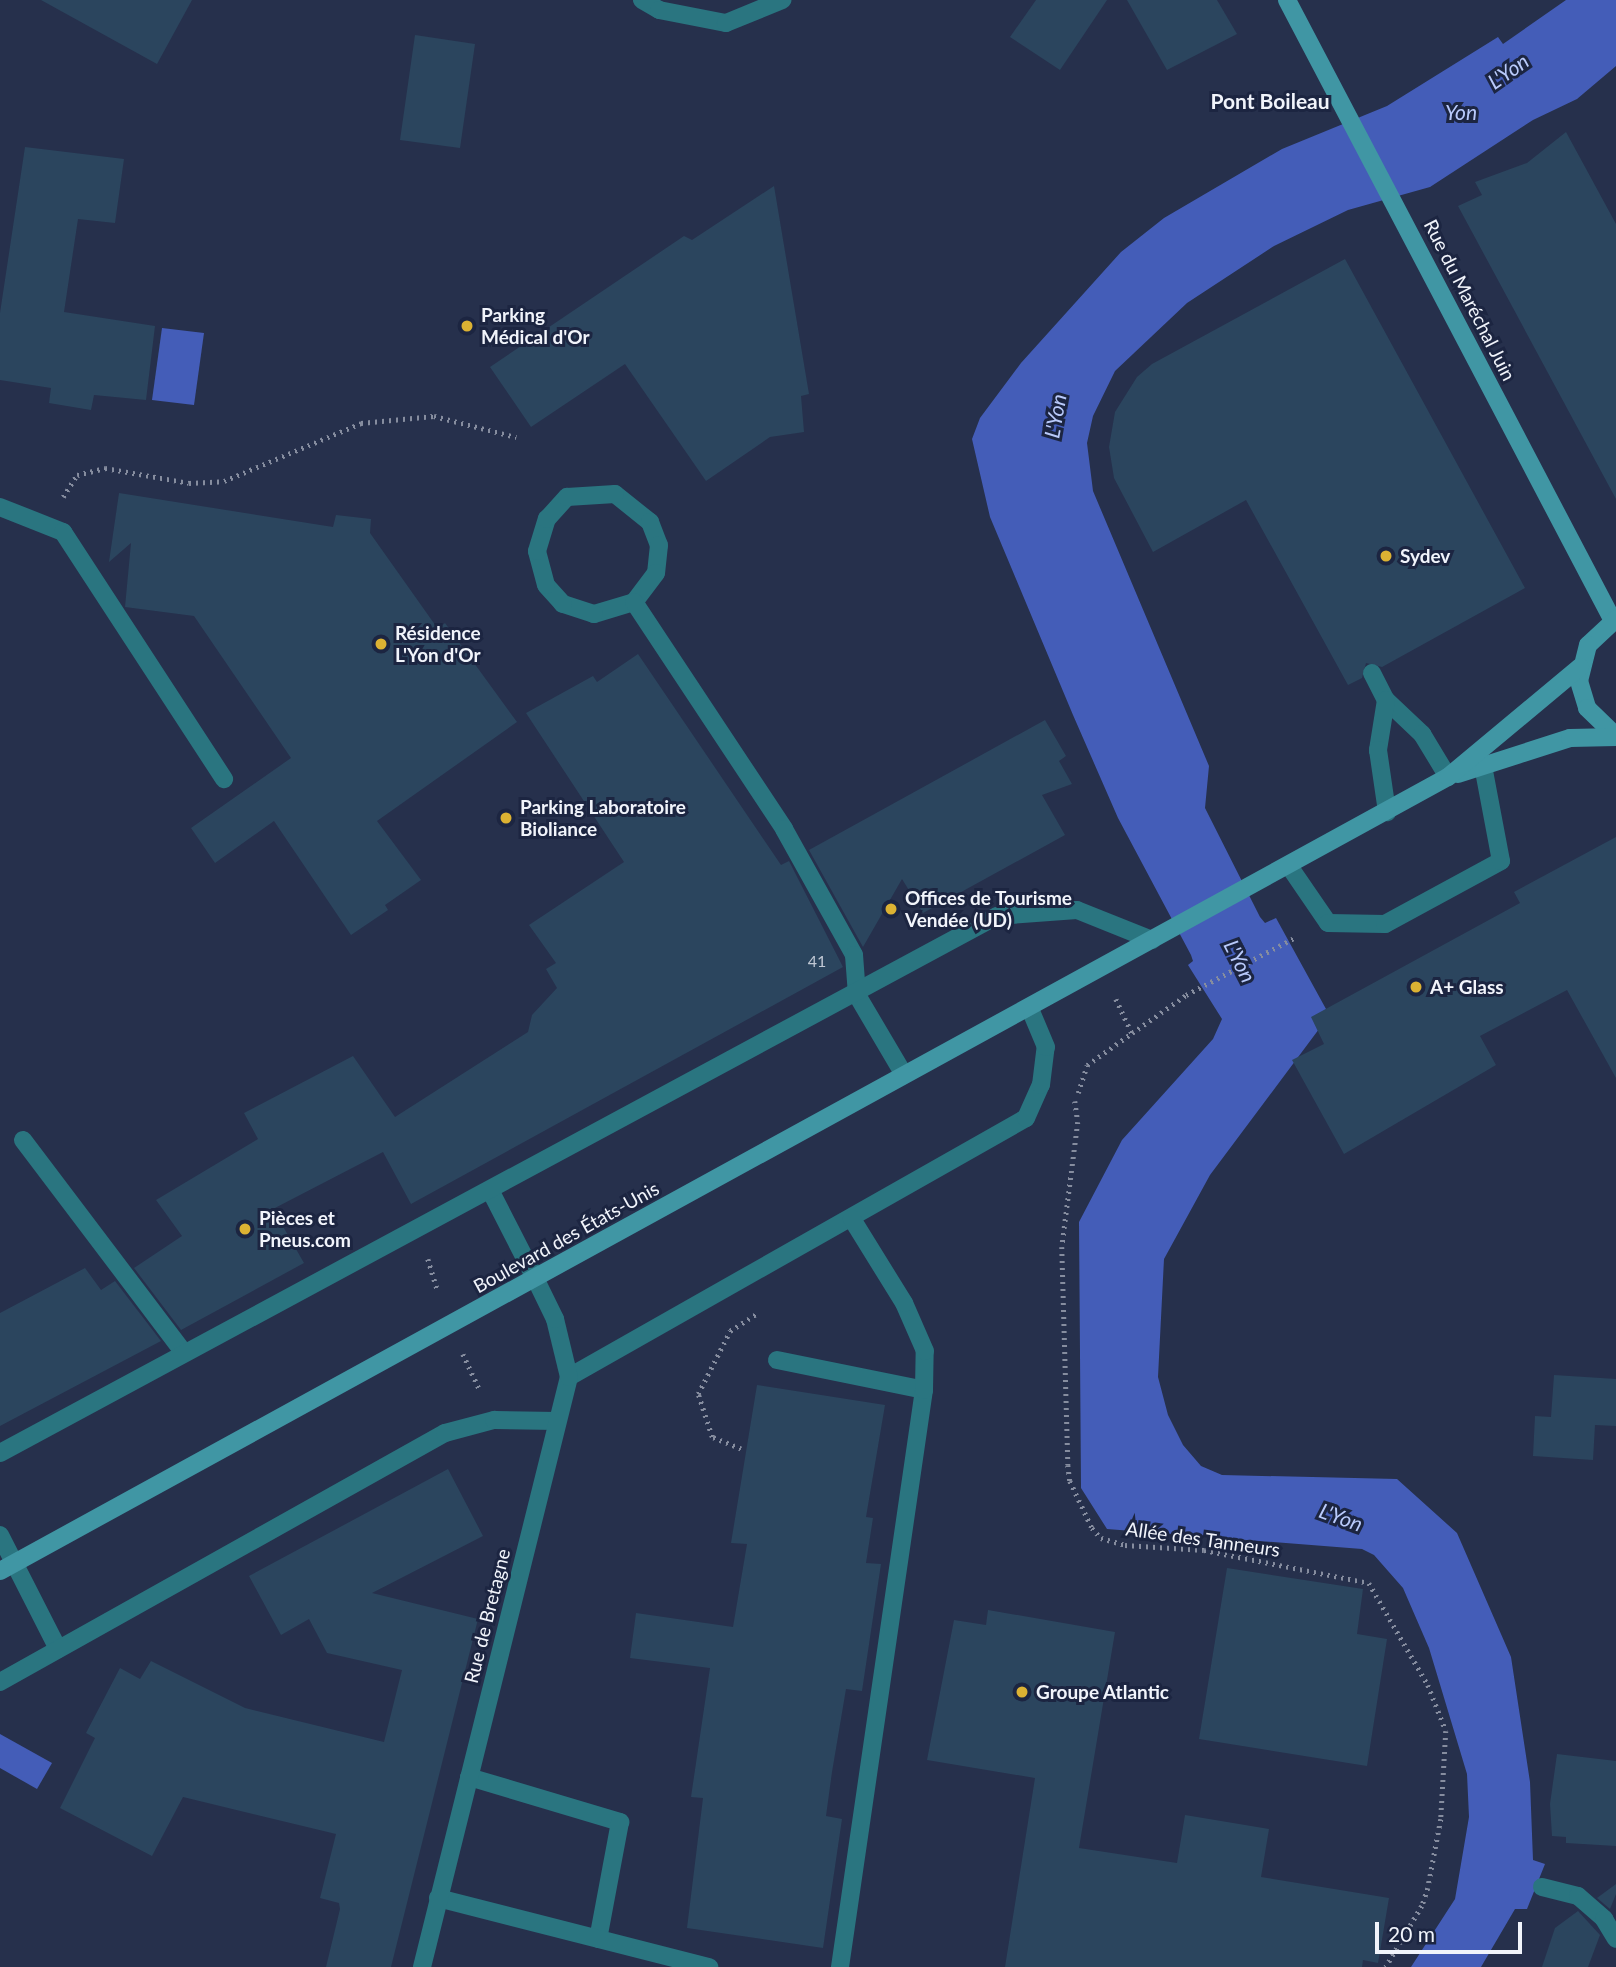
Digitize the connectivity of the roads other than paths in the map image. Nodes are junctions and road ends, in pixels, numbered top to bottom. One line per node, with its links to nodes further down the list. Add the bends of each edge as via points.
1 (642, 0): 2 (street, via 659,10 726,23)
2 (782, 0)
3 (1287, 0): 6 (main road, Rue du Maréchal Juin)
4 (0, 506): 13 (street, via 63,531)
5 (634, 602): 5 (street, via 656,573 659,545 650,522 615,494 568,497 547,519 537,551 545,585 563,604 594,614); 17 (street, via 789,837 854,955)
6 (1614, 620): 7 (main road, via 1588,645)
7 (1580, 667): 10 (main road, via 1587,708); 12 (main road)
8 (1372, 673): 9 (street)
9 (1386, 699): 12 (street, via 1422,734); 14 (street, via 1378,750)
10 (1616, 736): 11 (main road, via 1570,738)
11 (1483, 766): 12 (main road); 15 (street, via 1501,860 1385,924 1328,923)
12 (1448, 777): 14 (main road)
13 (224, 779)
14 (1387, 812): 15 (main road)
15 (1289, 866): 16 (main road, Boulevard des États-Unis)
16 (1152, 940): 17 (street, via 1077,910 997,916); 18 (main road, Boulevard des États-Unis)
17 (857, 995): 19 (street); 21 (street)
18 (1030, 1010): 19 (main road, Boulevard des États-Unis); 22 (street, via 1046,1047 1041,1085 1026,1118)
19 (903, 1073): 23 (main road, Boulevard des États-Unis)
20 (23, 1140): 24 (street)
21 (490, 1190): 23 (street, Rue de Bretagne); 24 (street)
22 (852, 1219): 26 (street); 27 (street, via 904,1303 925,1351)
23 (535, 1278): 26 (street, Rue de Bretagne, via 555,1319); 31 (main road, Boulevard des États-Unis)
24 (184, 1353): 29 (street)
25 (777, 1360): 27 (street)
26 (569, 1377): 28 (street, Rue de Bretagne)
27 (924, 1390): 41 (street)
28 (558, 1421): 32 (street, via 494,1420 445,1433); 34 (street, Rue de Bretagne)
29 (0, 1453)
30 (0, 1535): 31 (street)
31 (7, 1567): 32 (street)
32 (58, 1649): 33 (street)
33 (0, 1682)
34 (469, 1777): 36 (street, Rue de Bretagne); 37 (street, via 620,1822)
35 (1542, 1887): 38 (street, via 1578,1896 1604,1919)
36 (439, 1898): 37 (street); 39 (street, Rue de Bretagne)
37 (598, 1939): 40 (street)
38 (1616, 1940)
39 (422, 1967)
40 (709, 1967)
41 (840, 1967)

